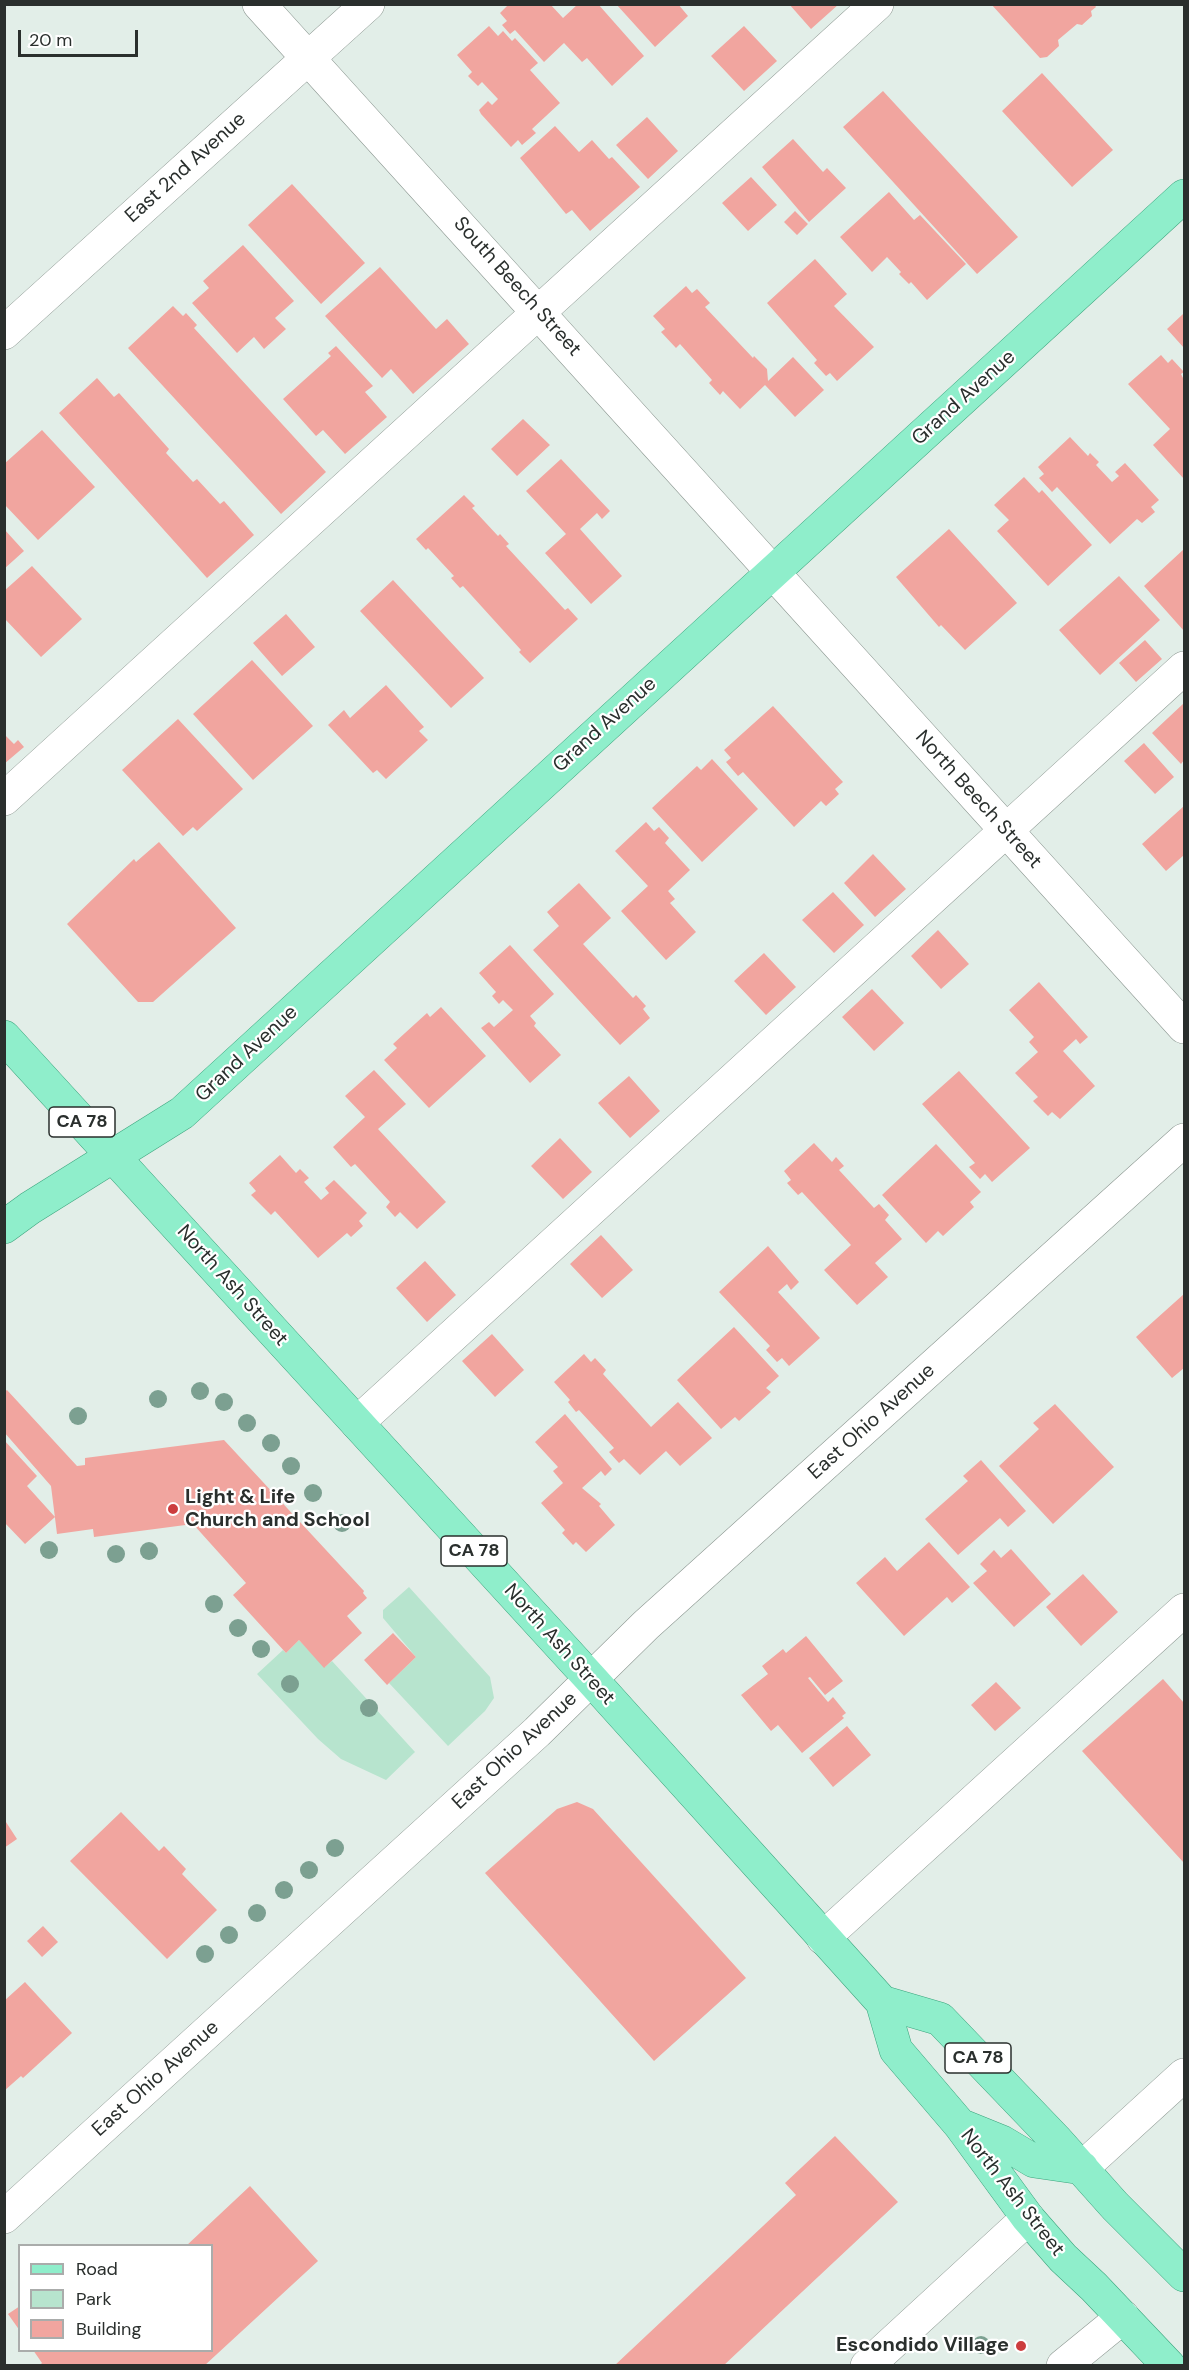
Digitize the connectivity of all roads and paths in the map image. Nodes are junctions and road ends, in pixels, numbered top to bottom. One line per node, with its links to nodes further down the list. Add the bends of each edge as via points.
1 (259, 4): 4 (street, South Beech Street)
2 (368, 4): 4 (street, East 2nd Avenue)
3 (877, 4): 6 (street)
4 (308, 58): 6 (street, South Beech Street); 7 (street, East 2nd Avenue)
5 (1185, 196): 8 (main road, Grand Avenue)
6 (539, 313): 8 (street, South Beech Street); 10 (street)
7 (4, 333)
8 (773, 571): 11 (street, North Beech Street); 15 (main road, Grand Avenue, via 182,1113)
9 (1185, 669): 11 (street)
10 (4, 799)
11 (1005, 831): 12 (street, North Beech Street); 17 (street)
12 (1185, 1027)
13 (4, 1037): 15 (main road, CA 78)
14 (1185, 1140): 19 (street, East Ohio Avenue)
15 (113, 1156): 16 (main road, Grand Avenue); 17 (main road, North Ash Street / CA 78)
16 (4, 1227)
17 (357, 1423): 19 (main road, North Ash Street / CA 78)
18 (1185, 1610): 20 (street)
19 (591, 1679): 20 (main road, North Ash Street / CA 78); 25 (street, East Ohio Avenue)
20 (823, 1938): 21 (main road, North Ash Street / CA 78)
21 (882, 2002): 23 (main road, North Ash Street / CA 78, via 896,2050); 24 (main road, CA 78, via 940,2019)
22 (1185, 2075): 24 (street)
23 (960, 2125): 24 (main road, via 1002,2142 1034,2161); 26 (main road, North Ash Street / CA 78)
24 (1082, 2168): 27 (main road, CA 78)
25 (4, 2217)
26 (1028, 2218): 28 (main road, North Ash Street / CA 78); 29 (street)
27 (1185, 2275)
28 (1122, 2317): 30 (street); 31 (main road, North Ash Street / CA 78)
29 (867, 2366)
30 (1063, 2366)
31 (1169, 2366)

